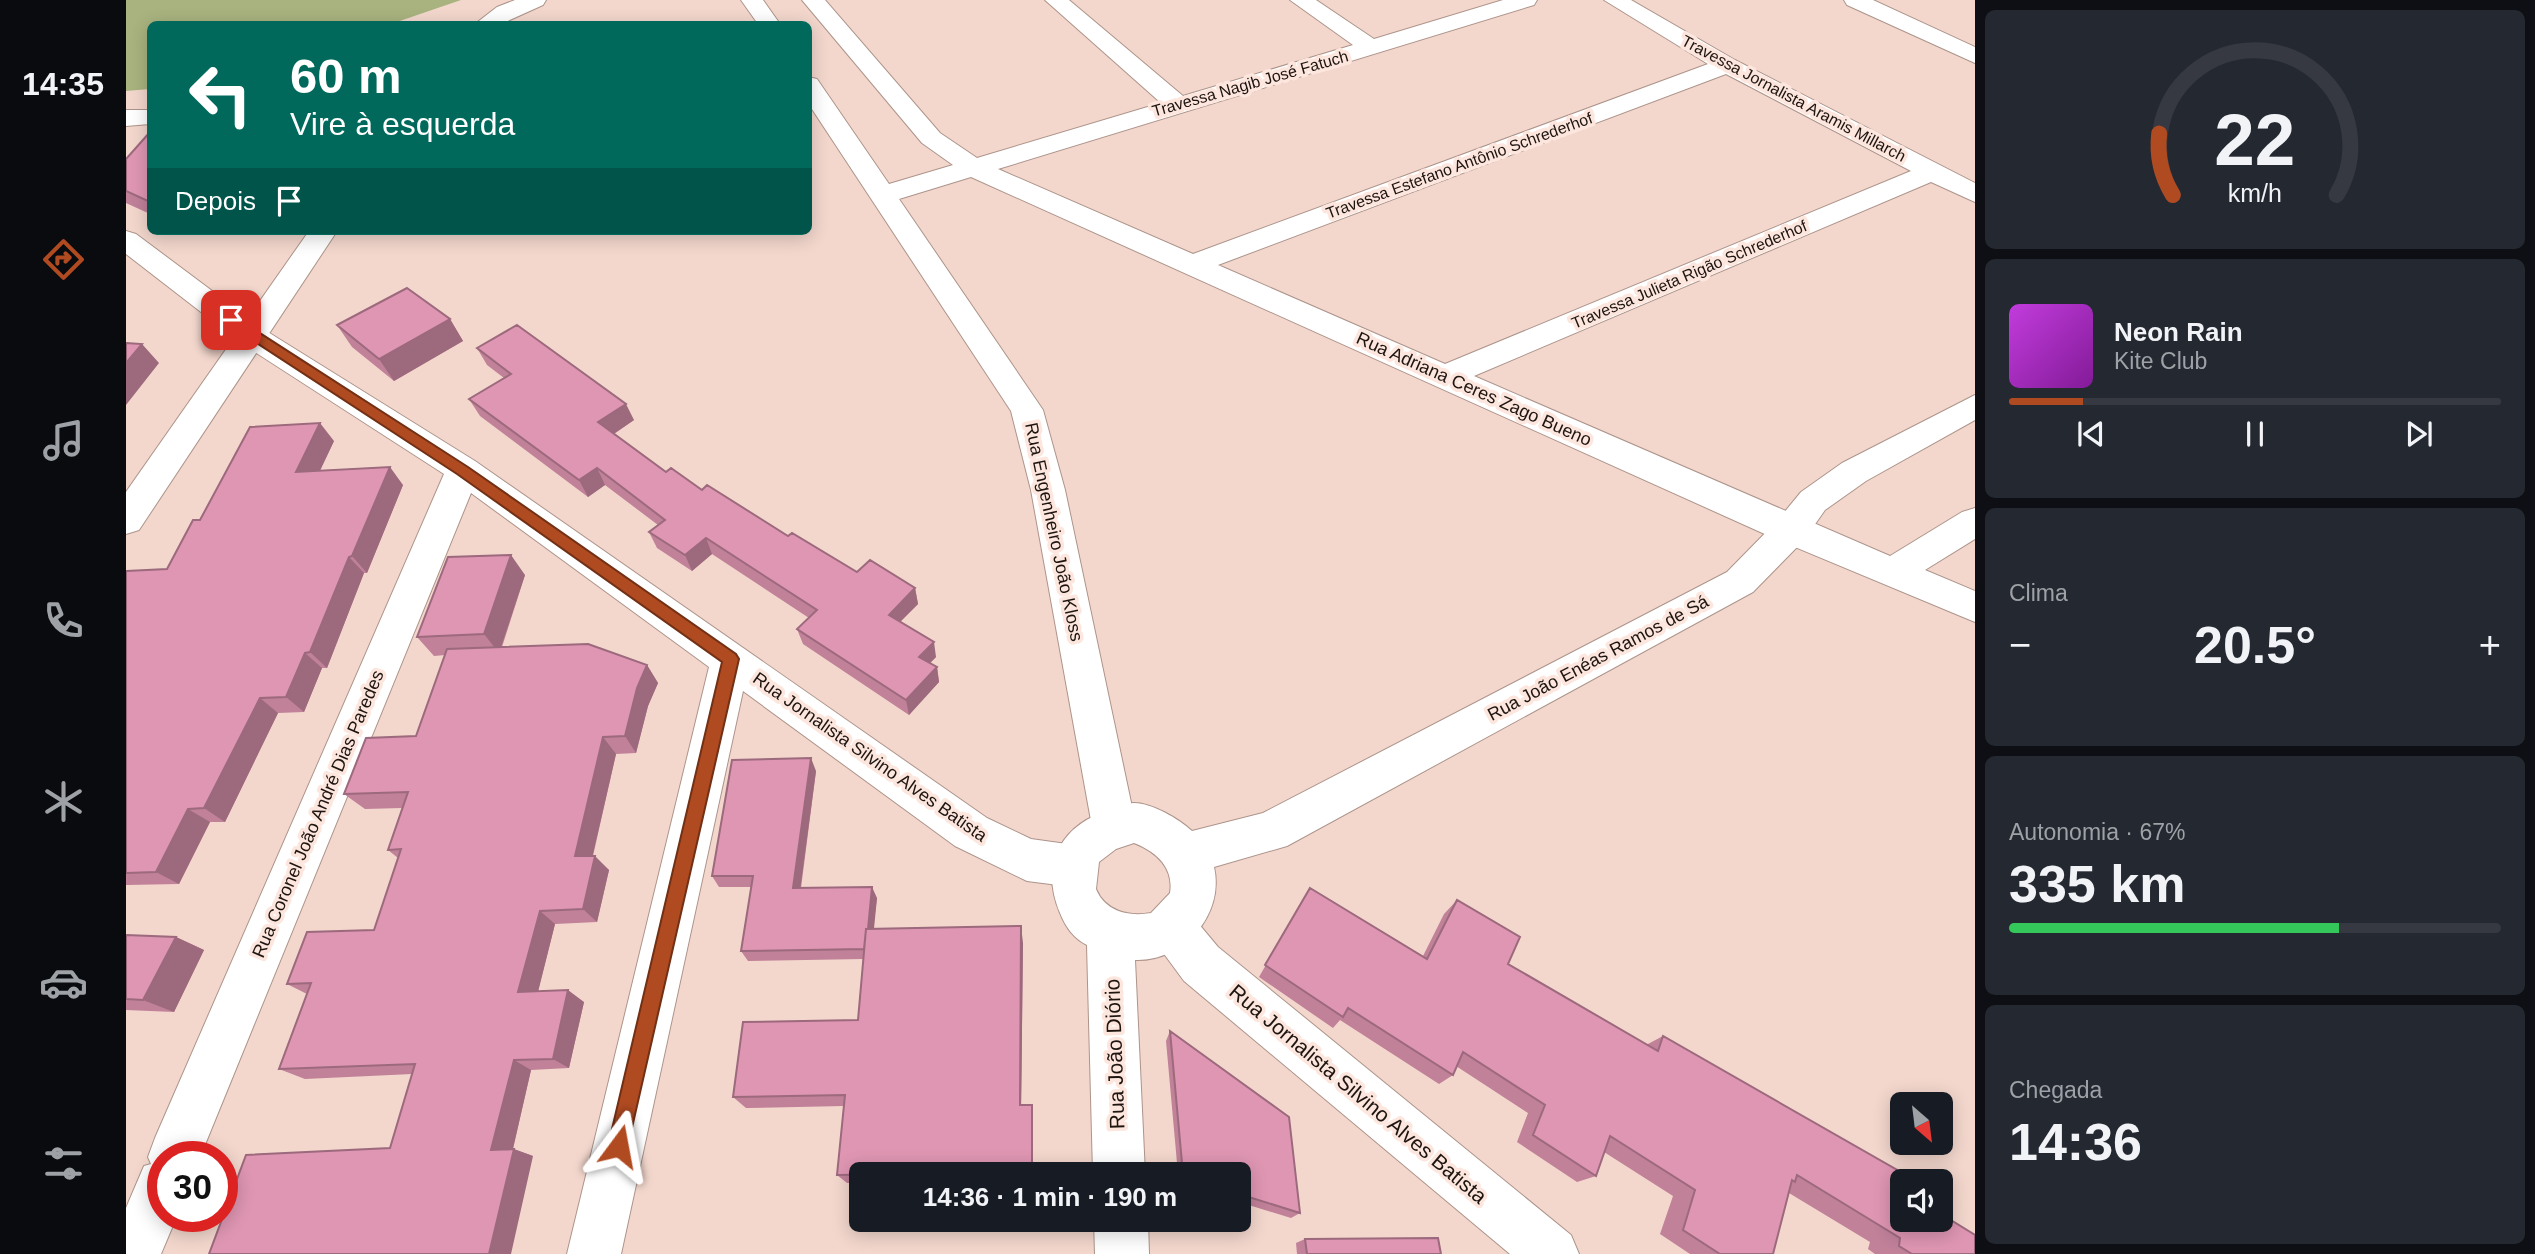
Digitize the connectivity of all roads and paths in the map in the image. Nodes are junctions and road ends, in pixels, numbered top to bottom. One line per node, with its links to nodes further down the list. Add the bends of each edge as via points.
1 (535, 0): 9 (street)
2 (752, 0): 10 (street)
3 (813, 0): 18 (street, via 931,138)
4 (1056, 0): 15 (street)
5 (1301, 0): 11 (street)
6 (1526, 0): 11 (street, Travessa Nagib José Fatuch)
7 (1615, 0): 13 (street, Travessa Jornalista Aramis Millarch)
8 (1855, 0): 12 (street)
9 (491, 21)
10 (767, 21)
11 (1371, 47): 15 (street, Travessa Nagib José Fatuch)
12 (1975, 56)
13 (1727, 65): 19 (street, Travessa Jornalista Aramis Millarch); 24 (street, Travessa Estefano Antônio Schrederhof)
14 (812, 90): 21 (street, Rua Engenheiro João Kloss)
15 (1177, 104): 18 (street, Travessa Nagib José Fatuch)
16 (147, 117): 17 (street)
17 (126, 118)
18 (974, 168): 21 (street); 24 (street, Rua Adriana Ceres Zago Bueno)
19 (1932, 172): 20 (street, Travessa Jornalista Aramis Millarch); 26 (street, Travessa Julieta Rigão Schrederhof)
20 (1975, 194)
21 (883, 195): 35 (street, Rua Engenheiro João Kloss, via 1027,410)
22 (320, 235): 25 (street)
23 (126, 240): 25 (street, Rua Jornalista Silvino Alves Batista)
24 (1190, 265): 26 (street, Rua Adriana Ceres Zago Bueno)
25 (252, 336): 28 (street, Rua Jornalista Silvino Alves Batista); 29 (street)
26 (1445, 376): 31 (street, Rua Adriana Ceres Zago Bueno)
27 (1975, 406): 31 (street, Rua João Enéas Ramos de Sá, via 1854,472 1813,501)
28 (463, 470): 34 (street, Rua Jornalista Silvino Alves Batista); 40 (street, Rua Coronel João André Dias Paredes)
29 (126, 520)
30 (1975, 522): 32 (street)
31 (1791, 530): 32 (street, Rua Adriana Ceres Zago Bueno); 36 (street, Rua João Enéas Ramos de Sá, via 1740,582 1727,589 1271,832)
32 (1894, 572): 33 (street, Rua Adriana Ceres Zago Bueno)
33 (1975, 607)
34 (730, 659): 37 (street, Rua Jornalista Silvino Alves Batista, via 971,832 1027,860); 45 (street)
35 (1114, 825): 36 (street, via 1154,828); 37 (street, via 1082,847)
36 (1185, 854): 38 (street, via 1192,872 1192,892 1186,912)
37 (1074, 866): 39 (street, via 1073,886 1079,905 1092,922)
38 (1172, 927): 39 (street, via 1132,939); 47 (street, Rua Jornalista Silvino Alves Batista, via 1201,964)
39 (1110, 934): 41 (street, Rua João Diório)
40 (181, 1141)
41 (1119, 1162)
42 (147, 1223): 44 (street)
43 (1121, 1232): 46 (street)
44 (134, 1254)
45 (594, 1254)
46 (1122, 1254)
47 (1552, 1254)

